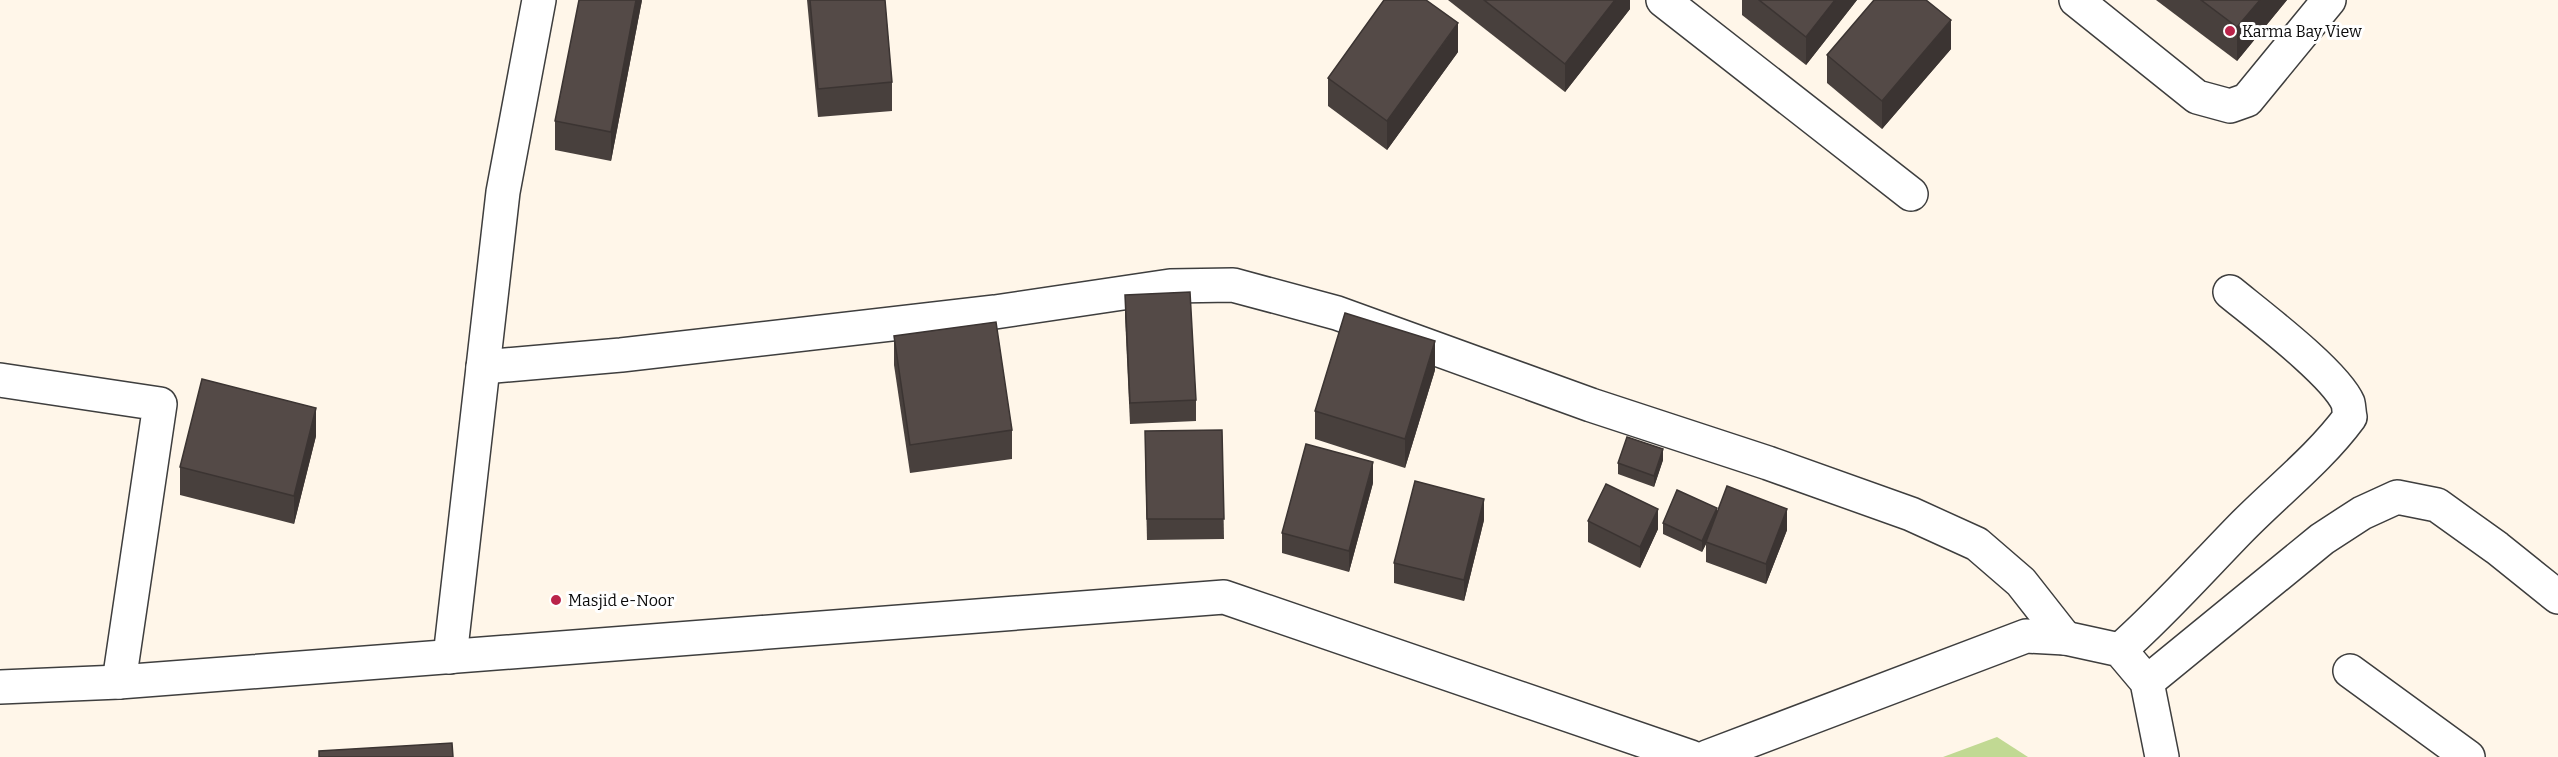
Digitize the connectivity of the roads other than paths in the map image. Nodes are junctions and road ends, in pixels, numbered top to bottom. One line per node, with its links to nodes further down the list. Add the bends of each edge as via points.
1 (539, 0): 7 (street, via 503,192)
2 (1663, 0): 5 (street)
3 (2076, 0): 4 (street, via 2197,96 2230,106 2247,100)
4 (2329, 0)
5 (1911, 194)
6 (2230, 292): 11 (street, via 2333,384 2348,404 2350,417 2336,436)
7 (483, 367): 10 (street, via 995,312 1170,286 1233,285 1337,313 1911,514 1977,544 2021,582); 12 (street)
8 (0, 380): 14 (street, via 160,404)
9 (2558, 597): 15 (street, via 2437,505 2397,497 2362,513 2322,539)
10 (2065, 638): 11 (street); 18 (street, via 2026,636)
11 (2120, 650): 15 (street)
12 (450, 657): 14 (street); 17 (street, via 1224,597)
13 (2350, 671): 20 (street)
14 (119, 682): 16 (street)
15 (2147, 682): 19 (street)
16 (0, 687)
17 (1691, 757)
18 (1707, 757)
19 (2162, 757)
20 (2468, 757)

